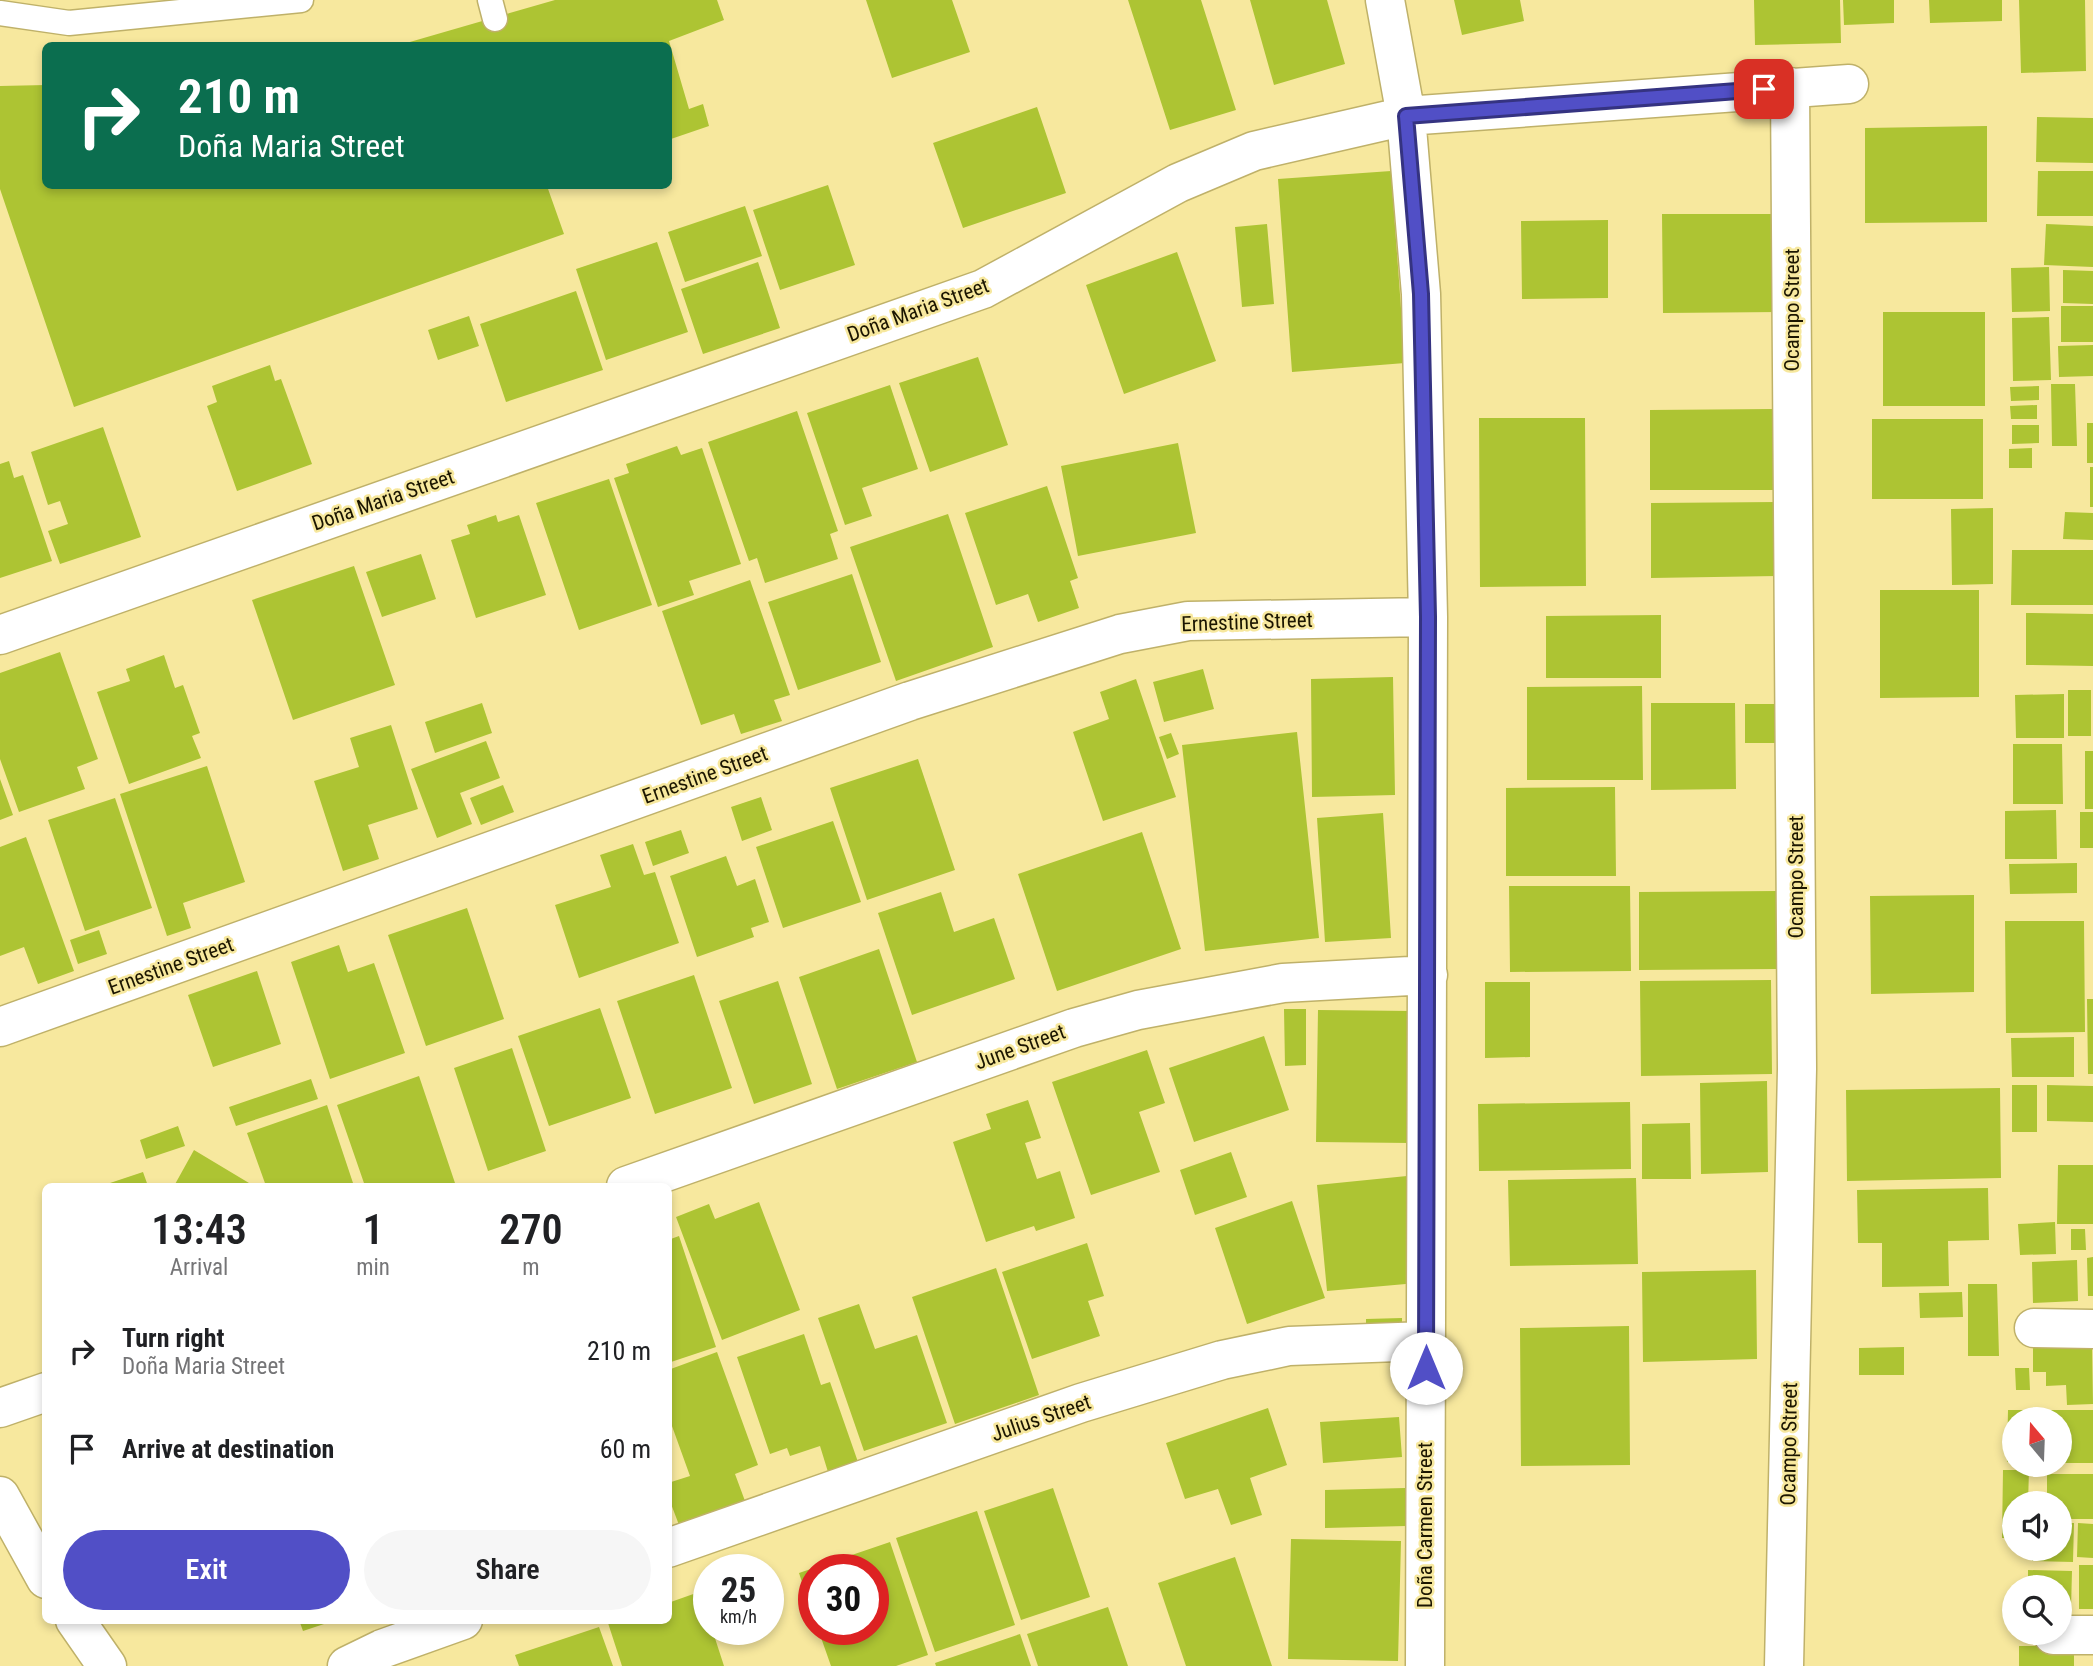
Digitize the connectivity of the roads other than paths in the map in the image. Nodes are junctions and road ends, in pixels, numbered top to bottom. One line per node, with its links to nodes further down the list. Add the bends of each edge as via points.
1 (301, 0): 3 (lane, via 69,23)
2 (1385, 0): 6 (street, Doña Carmen Street)
3 (0, 13)
4 (1849, 84): 5 (street, Doña Maria Street)
5 (1790, 88): 6 (street, Doña Maria Street); 27 (street, Ocampo Street, via 1797,1069)
6 (1406, 116): 7 (street, Doña Carmen Street, via 1421,294); 8 (street, Doña Maria Street, via 1254,151 1178,183 983,289)
7 (1428, 617): 9 (street, Doña Carmen Street); 10 (street, Ernestine Street, via 1188,621 1120,634 910,701)
8 (0, 635)
9 (1429, 975): 11 (street, June Street, via 1283,983 1138,1010 1074,1028); 14 (street, Doña Carmen Street)
10 (0, 1027)
11 (635, 1183)
12 (2034, 1328): 13 (street)
13 (2093, 1329)
14 (1426, 1341): 18 (street, Julius Street, via 1289,1346 1222,1360 1081,1403); 26 (street, Doña Carmen Street)
15 (42, 1393): 16 (street)
16 (0, 1408)
17 (0, 1496): 19 (street)
18 (672, 1547)
19 (42, 1572)
20 (78, 1624): 24 (street)
21 (452, 1624): 25 (street)
22 (2072, 1634): 23 (street)
23 (2093, 1635)
24 (107, 1666)
25 (347, 1666)
26 (1425, 1666)
27 (1784, 1666)

